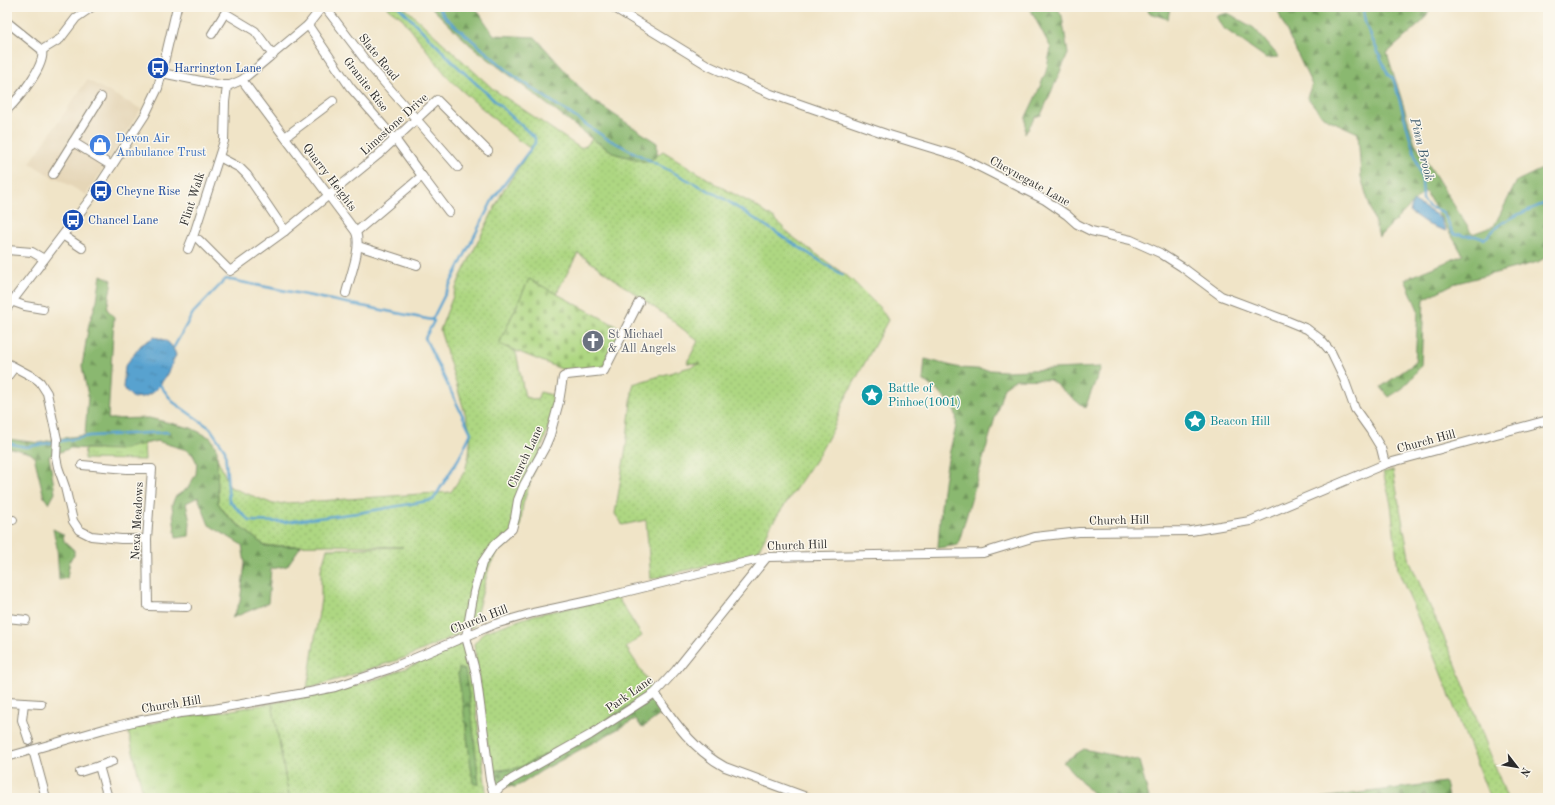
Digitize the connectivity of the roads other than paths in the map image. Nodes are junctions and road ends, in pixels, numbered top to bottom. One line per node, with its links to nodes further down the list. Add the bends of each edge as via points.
1 (92, 7): 9 (street, via 72,22 60,39)
2 (178, 7): 11 (street)
3 (322, 7): 7 (street)
4 (325, 7): 17 (street, Slate Road)
5 (613, 7): 47 (street, Cheynegate Lane, via 709,66 778,96 958,156 1045,200 1077,224 1131,240 1160,253 1221,296 1307,330 1320,339 1331,352 1355,409 1381,448)
6 (7, 22): 9 (street)
7 (308, 25): 10 (street); 19 (street, Granite Rise, via 350,87)
8 (212, 34): 10 (street, via 225,13 256,31)
9 (42, 50): 16 (street, via 42,60 33,77)
10 (273, 55): 12 (street)
11 (162, 73): 13 (street); 23 (street, via 150,107)
12 (242, 80): 13 (street); 18 (street, Quarry Heights)
13 (227, 86): 35 (street, Flint Walk, via 224,141)
14 (101, 97): 20 (street)
15 (333, 101): 18 (street)
16 (7, 110)
17 (415, 120): 19 (street, Limestone Drive); 21 (street, Limestone Drive, via 437,100); 24 (street, Slate Road)
18 (285, 136): 27 (street, Quarry Heights)
19 (395, 139): 26 (street, Granite Rise); 27 (street, Limestone Drive)
20 (73, 142): 23 (street); 25 (street)
21 (488, 151)
22 (223, 159): 29 (street, via 247,175)
23 (112, 166): 31 (street)
24 (458, 167)
25 (54, 174)
26 (422, 176): 28 (street); 30 (street)
27 (329, 195): 29 (street, Limestone Drive); 30 (street, Quarry Heights)
28 (449, 212)
29 (285, 231): 39 (street, Limestone Drive)
30 (356, 232): 33 (street, Quarry Heights)
31 (64, 236): 34 (street); 37 (street)
32 (199, 240): 39 (street, Flint Walk)
33 (358, 246): 38 (street); 40 (street, Quarry Heights)
34 (82, 248)
35 (188, 249)
36 (7, 250): 37 (street, via 32,252)
37 (44, 259): 42 (street)
38 (417, 265)
39 (230, 271)
40 (346, 293)
41 (639, 302): 54 (street, Church Lane, via 604,371 563,377 550,435 518,500 512,529 494,545 482,563)
42 (9, 304): 43 (street)
43 (43, 308)
44 (10, 365): 45 (street); 49 (street, via 36,378 47,393 57,443 58,467 73,521 79,530 91,536)
45 (7, 377)
46 (1548, 420): 47 (street, Church Hill)
47 (1385, 464): 50 (street, Church Hill, via 1250,521 1214,528 1191,531 1079,532 1035,537 983,553)
48 (82, 465): 49 (street, Nexa Meadows, via 152,469)
49 (147, 539): 51 (street, Nexa Meadows, via 148,606)
50 (767, 557): 54 (street, Church Hill, via 533,613 495,624); 55 (street, Park Lane)
51 (186, 607)
52 (7, 618): 53 (street)
53 (26, 620)
54 (466, 637): 60 (street, Church Hill, via 389,669 335,687 137,721); 65 (street, Church Lane, via 476,674)
55 (655, 693): 65 (street, Park Lane, via 590,735 512,779); 68 (street, via 691,741 715,762 725,768)
56 (7, 702): 57 (street)
57 (24, 703): 58 (street); 59 (street, via 22,720)
58 (41, 704)
59 (29, 741)
60 (33, 750): 61 (street, Church Hill); 66 (street)
61 (7, 757)
62 (113, 761): 63 (street)
63 (99, 766): 64 (street); 67 (street)
64 (80, 772)
65 (492, 796)
66 (46, 798)
67 (108, 798)
68 (809, 798)

